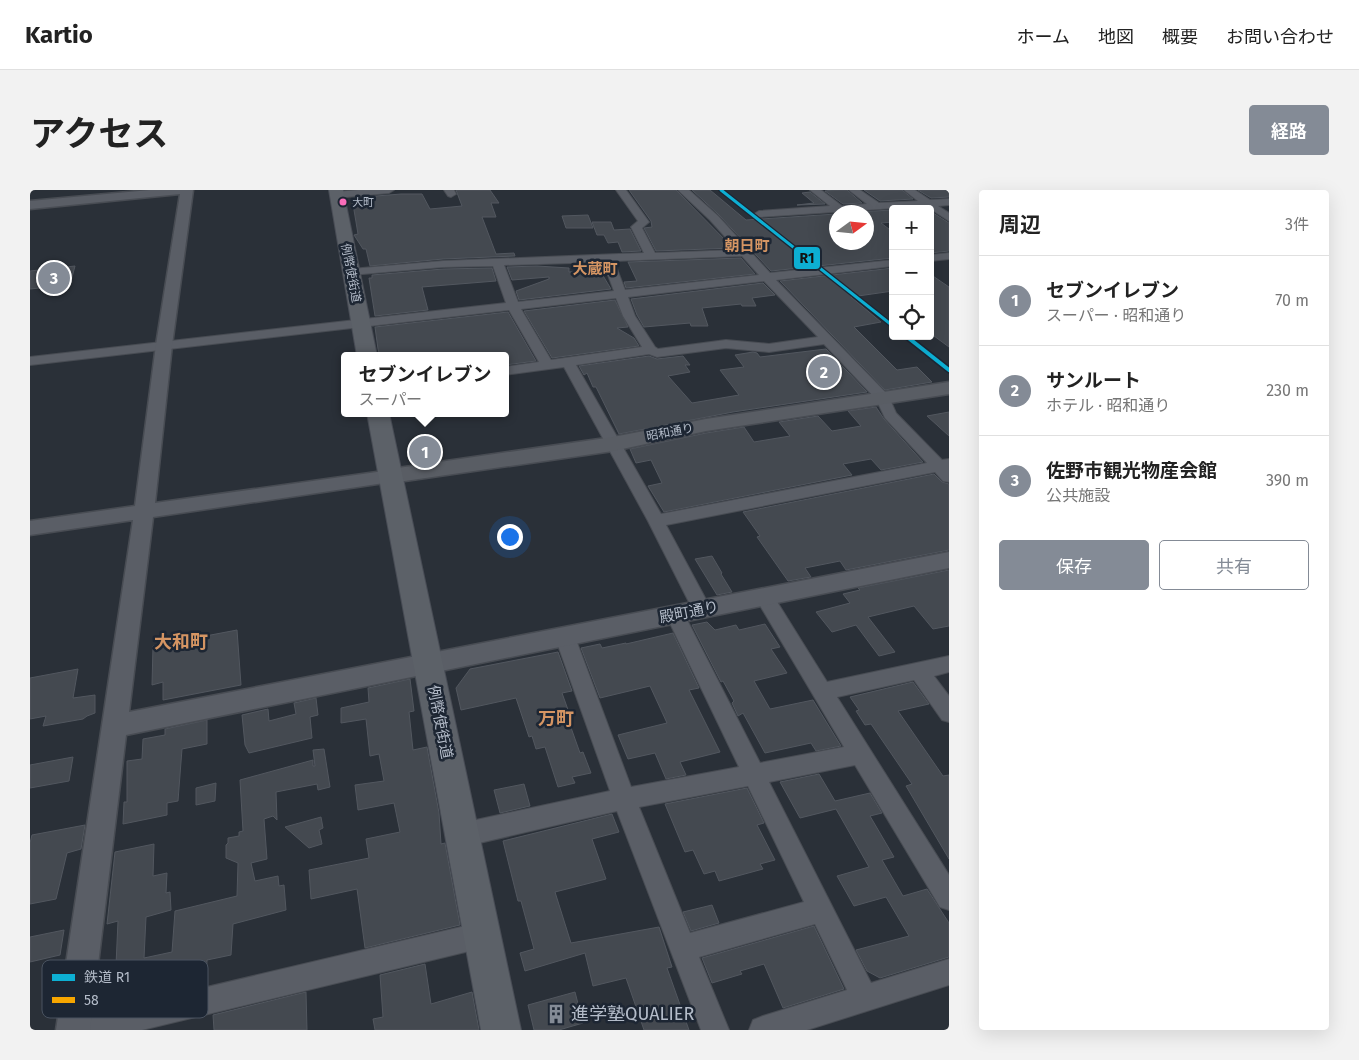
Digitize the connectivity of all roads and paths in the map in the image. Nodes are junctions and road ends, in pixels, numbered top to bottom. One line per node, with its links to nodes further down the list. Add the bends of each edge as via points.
1 (40, 190): 15 (street)
2 (186, 190): 15 (street); 32 (street)
3 (389, 190): 9 (street)
4 (621, 190): 20 (street, via 644,222 636,227)
5 (683, 190): 19 (street)
6 (814, 190): 12 (street)
7 (854, 190): 14 (street)
8 (909, 190): 11 (street)
9 (336, 193): 26 (main road, 例幣使街道)
10 (949, 202): 11 (street)
11 (930, 204): 14 (street); 18 (street)
12 (835, 205)
13 (874, 207): 14 (street)
14 (878, 207)
15 (32, 209)
16 (829, 210): 17 (street)
17 (759, 214)
18 (949, 218)
19 (745, 252): 20 (street); 27 (street)
20 (652, 256): 23 (street)
21 (949, 256): 22 (street)
22 (934, 258)
23 (608, 259): 24 (street); 28 (street)
24 (497, 262): 26 (street); 29 (street)
25 (889, 263): 27 (street)
26 (351, 272): 30 (main road, 例幣使街道)
27 (767, 277): 28 (street); 31 (street)
28 (620, 294): 29 (street); 33 (street)
29 (513, 306): 30 (street); 37 (street)
30 (361, 324): 32 (street); 34 (main road, 例幣使街道)
31 (827, 340): 33 (street, via 769,348 726,344 657,352); 40 (street)
32 (164, 346): 35 (street); 46 (street)
33 (650, 350): 36 (street)
34 (366, 352)
35 (30, 361)
36 (568, 362): 37 (street); 42 (street)
37 (547, 365): 38 (street)
38 (509, 370)
39 (949, 388): 40 (main road, 昭和通り)
40 (883, 398): 42 (main road, 昭和通り, via 706,425); 43 (street, via 890,414)
41 (379, 417): 44 (main road, 例幣使街道)
42 (613, 444): 44 (main road, 昭和通り); 47 (street)
43 (943, 464): 45 (street); 47 (street)
44 (391, 476): 46 (street); 54 (main road, 例幣使街道)
45 (949, 477)
46 (144, 512): 48 (street); 59 (street)
47 (656, 521): 51 (street)
48 (30, 528)
49 (949, 560): 50 (street, 殿町通り)
50 (764, 596): 51 (street, 殿町通り); 57 (street)
51 (702, 609): 52 (street, 殿町通り)
52 (675, 615): 53 (street, 殿町通り); 61 (street)
53 (564, 637): 54 (street, 殿町通り); 62 (street)
54 (428, 663): 59 (street, 殿町通り); 63 (main road, 例幣使街道)
55 (949, 664): 56 (street)
56 (918, 670): 57 (street); 58 (street)
57 (822, 692): 60 (street)
58 (949, 713)
59 (114, 726): 68 (street)
60 (862, 754): 61 (street); 64 (street)
61 (754, 775): 62 (street); 65 (street)
62 (624, 799): 63 (street); 67 (street)
63 (462, 835): 66 (main road, 例幣使街道)
64 (949, 898)
65 (821, 910): 67 (street); 70 (street)
66 (482, 935): 71 (street); 74 (main road, 例幣使街道)
67 (683, 948): 75 (street)
68 (82, 960)
69 (949, 972): 70 (street)
70 (865, 999): 76 (street)
71 (208, 1000)
72 (134, 1018): 73 (street)
73 (84, 1030)
74 (501, 1030)
75 (716, 1030)
76 (763, 1030)

